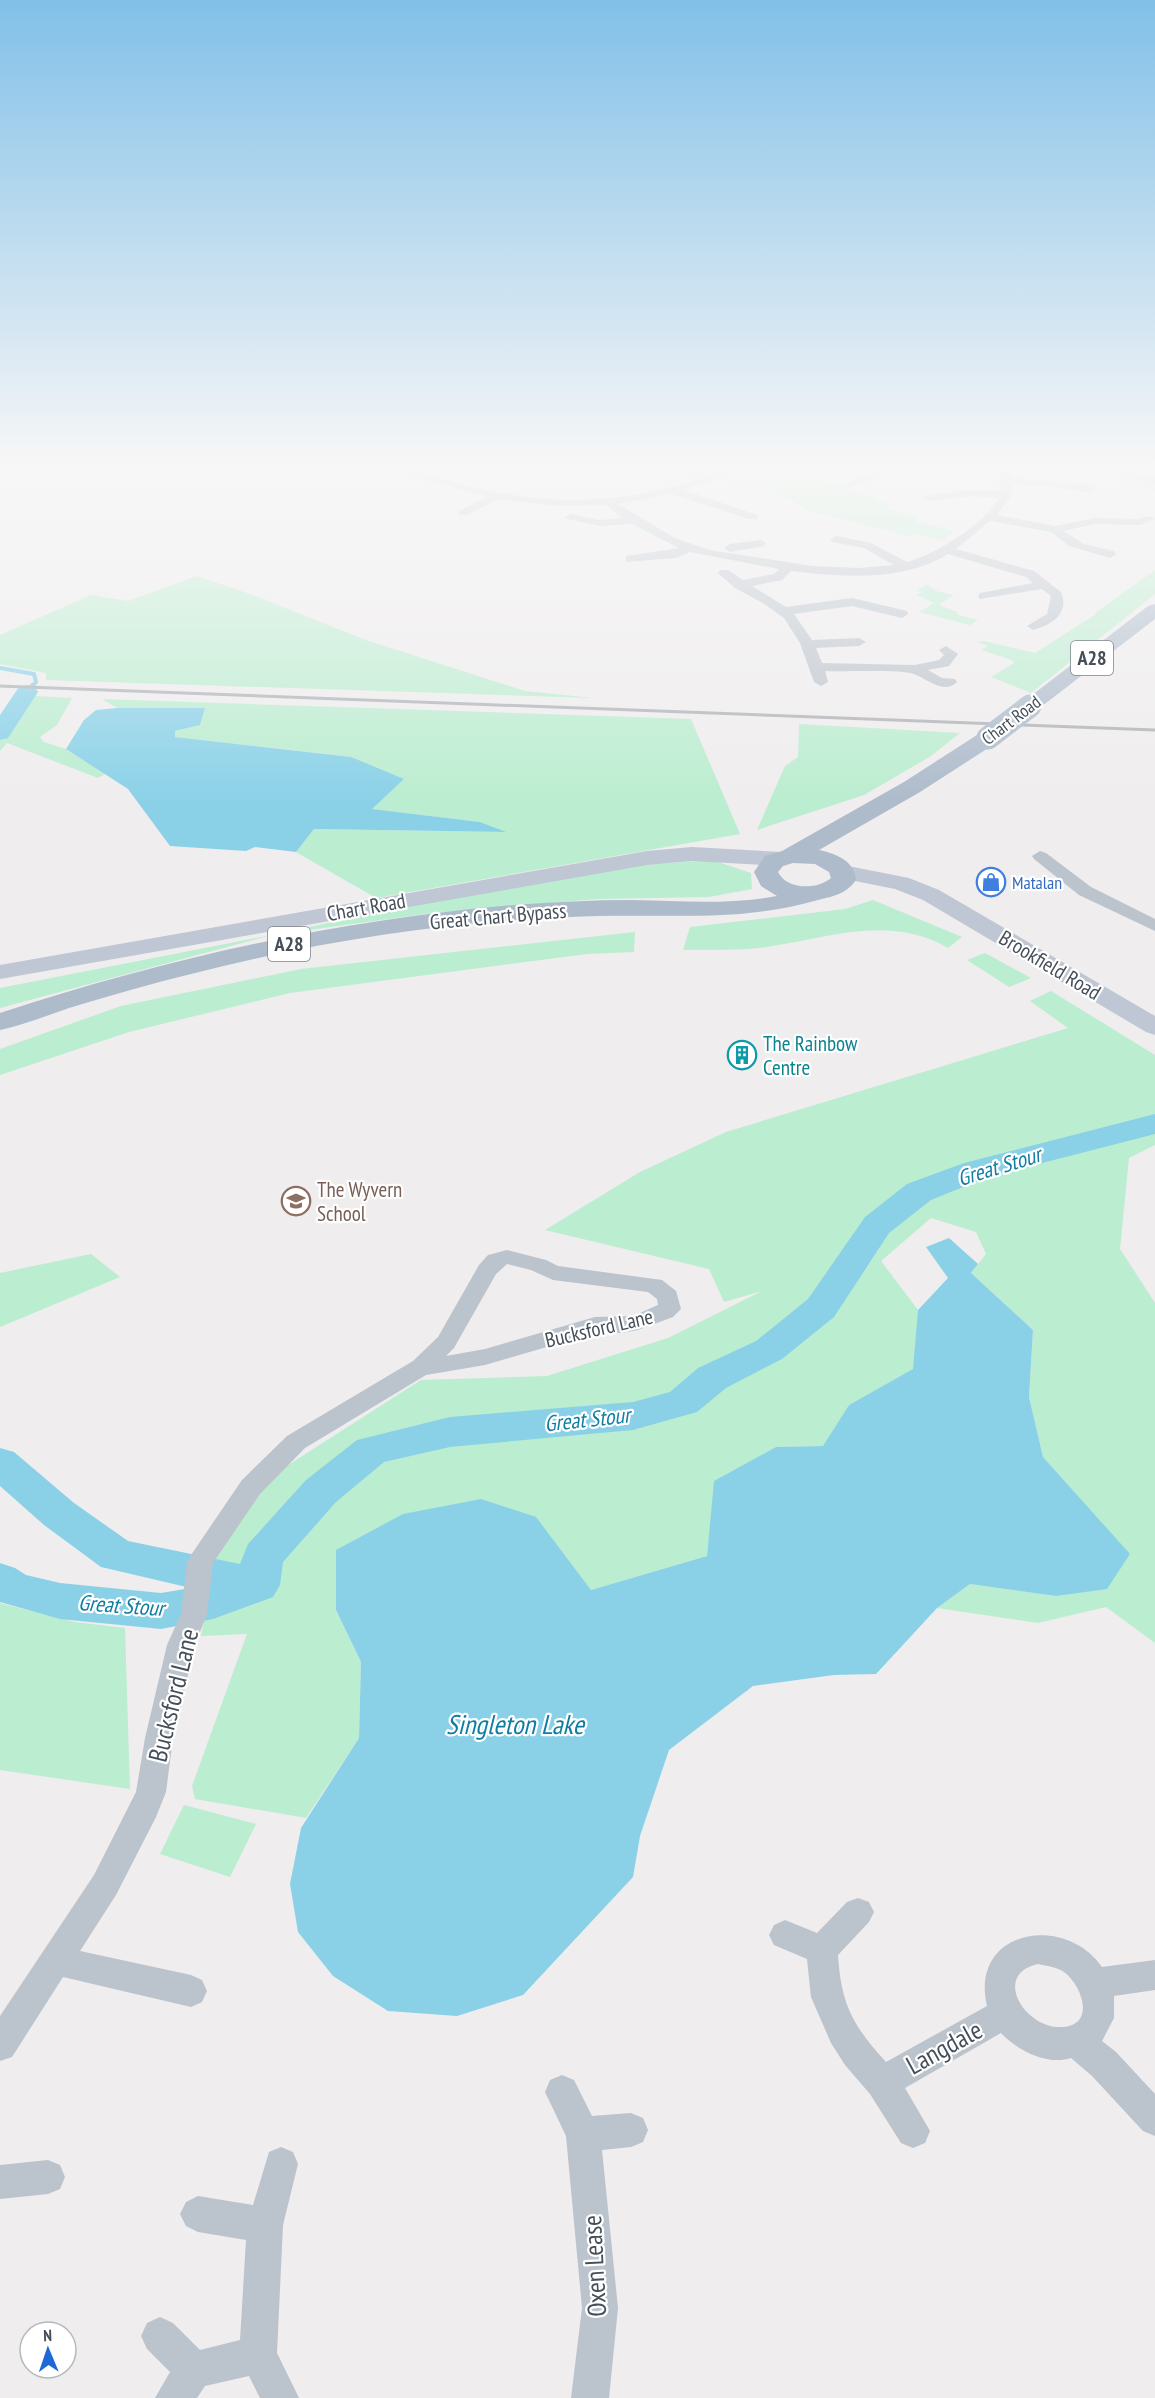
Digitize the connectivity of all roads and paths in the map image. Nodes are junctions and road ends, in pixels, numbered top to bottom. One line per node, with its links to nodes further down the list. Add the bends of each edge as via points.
1 (733, 580): 4 (street)
2 (764, 580): 4 (street)
3 (1039, 580): 5 (street)
4 (739, 585): 8 (street)
5 (1046, 585): 6 (street, via 1017,588 986,598); 10 (street, via 1057,595 1056,611 1049,622)
6 (970, 591)
7 (1155, 610): 20 (main road, Chart Road / A28, bridge, via 988,738)
8 (784, 611): 9 (street, via 852,602); 12 (street)
9 (902, 614)
10 (1033, 626)
11 (859, 642): 12 (street)
12 (806, 644): 16 (street)
13 (932, 646): 14 (street)
14 (946, 650): 15 (street); 17 (street, via 951,654 944,663)
15 (968, 650)
16 (818, 667): 17 (street); 18 (street)
17 (915, 669): 19 (street)
18 (820, 683)
19 (940, 684)
20 (859, 818): 22 (main road, Chart Road / A28); 23 (main road, Chart Road / A28, via 836,845)
21 (1040, 856): 25 (street, via 1085,891)
22 (777, 868): 23 (main road, via 817,857); 23 (main road, via 790,891); 24 (main road, Great Chart Bypass / A28, via 770,888); 26 (street, Chart Road, via 756,866 732,855 647,858)
23 (833, 879): 24 (main road, Great Chart Bypass / A28, via 775,904); 28 (street, Brookfield Road, via 945,902)
24 (721, 908): 27 (main road, Great Chart Bypass / A28, via 542,910 363,930 176,970)
25 (1155, 926)
26 (0, 972)
27 (0, 1022)
28 (1155, 1027)
29 (421, 1367): 29 (street, Bucksford Lane, via 446,1342 495,1260 507,1257 553,1273 654,1285 668,1296 670,1309 626,1326 593,1325 451,1365); 33 (street, Bucksford Lane, via 296,1442 251,1487 197,1588 159,1737 151,1792 141,1817 105,1885)
30 (858, 1912): 32 (street)
31 (785, 1935): 32 (street)
32 (822, 1950): 40 (street, Langdale, via 826,1995 842,2031 861,2061)
33 (55, 1959): 36 (street); 39 (street, Bucksford Lane)
34 (1155, 1975): 35 (street)
35 (1095, 1984): 37 (street, Langdale, via 1080,1965 1060,1953 1038,1949 1017,1954 1002,1970 998,1990); 38 (street, via 1100,2007 1094,2028)
36 (191, 1991)
37 (1005, 2013): 38 (street, Langdale, via 1019,2030 1037,2041 1058,2046); 40 (street, Langdale)
38 (1077, 2042): 42 (street, via 1104,2064)
39 (0, 2045)
40 (882, 2082): 44 (street, Langdale)
41 (562, 2092): 45 (street, Oxen Lease)
42 (1155, 2119)
43 (631, 2130): 45 (street)
44 (913, 2132)
45 (583, 2134): 55 (street, Oxen Lease, via 600,2308)
46 (282, 2164): 50 (street)
47 (48, 2176): 48 (street)
48 (0, 2182)
49 (198, 2214): 50 (street)
50 (265, 2225): 52 (street)
51 (160, 2336): 53 (street)
52 (258, 2355): 53 (street); 54 (street)
53 (184, 2384)
54 (280, 2398)
55 (590, 2398)

